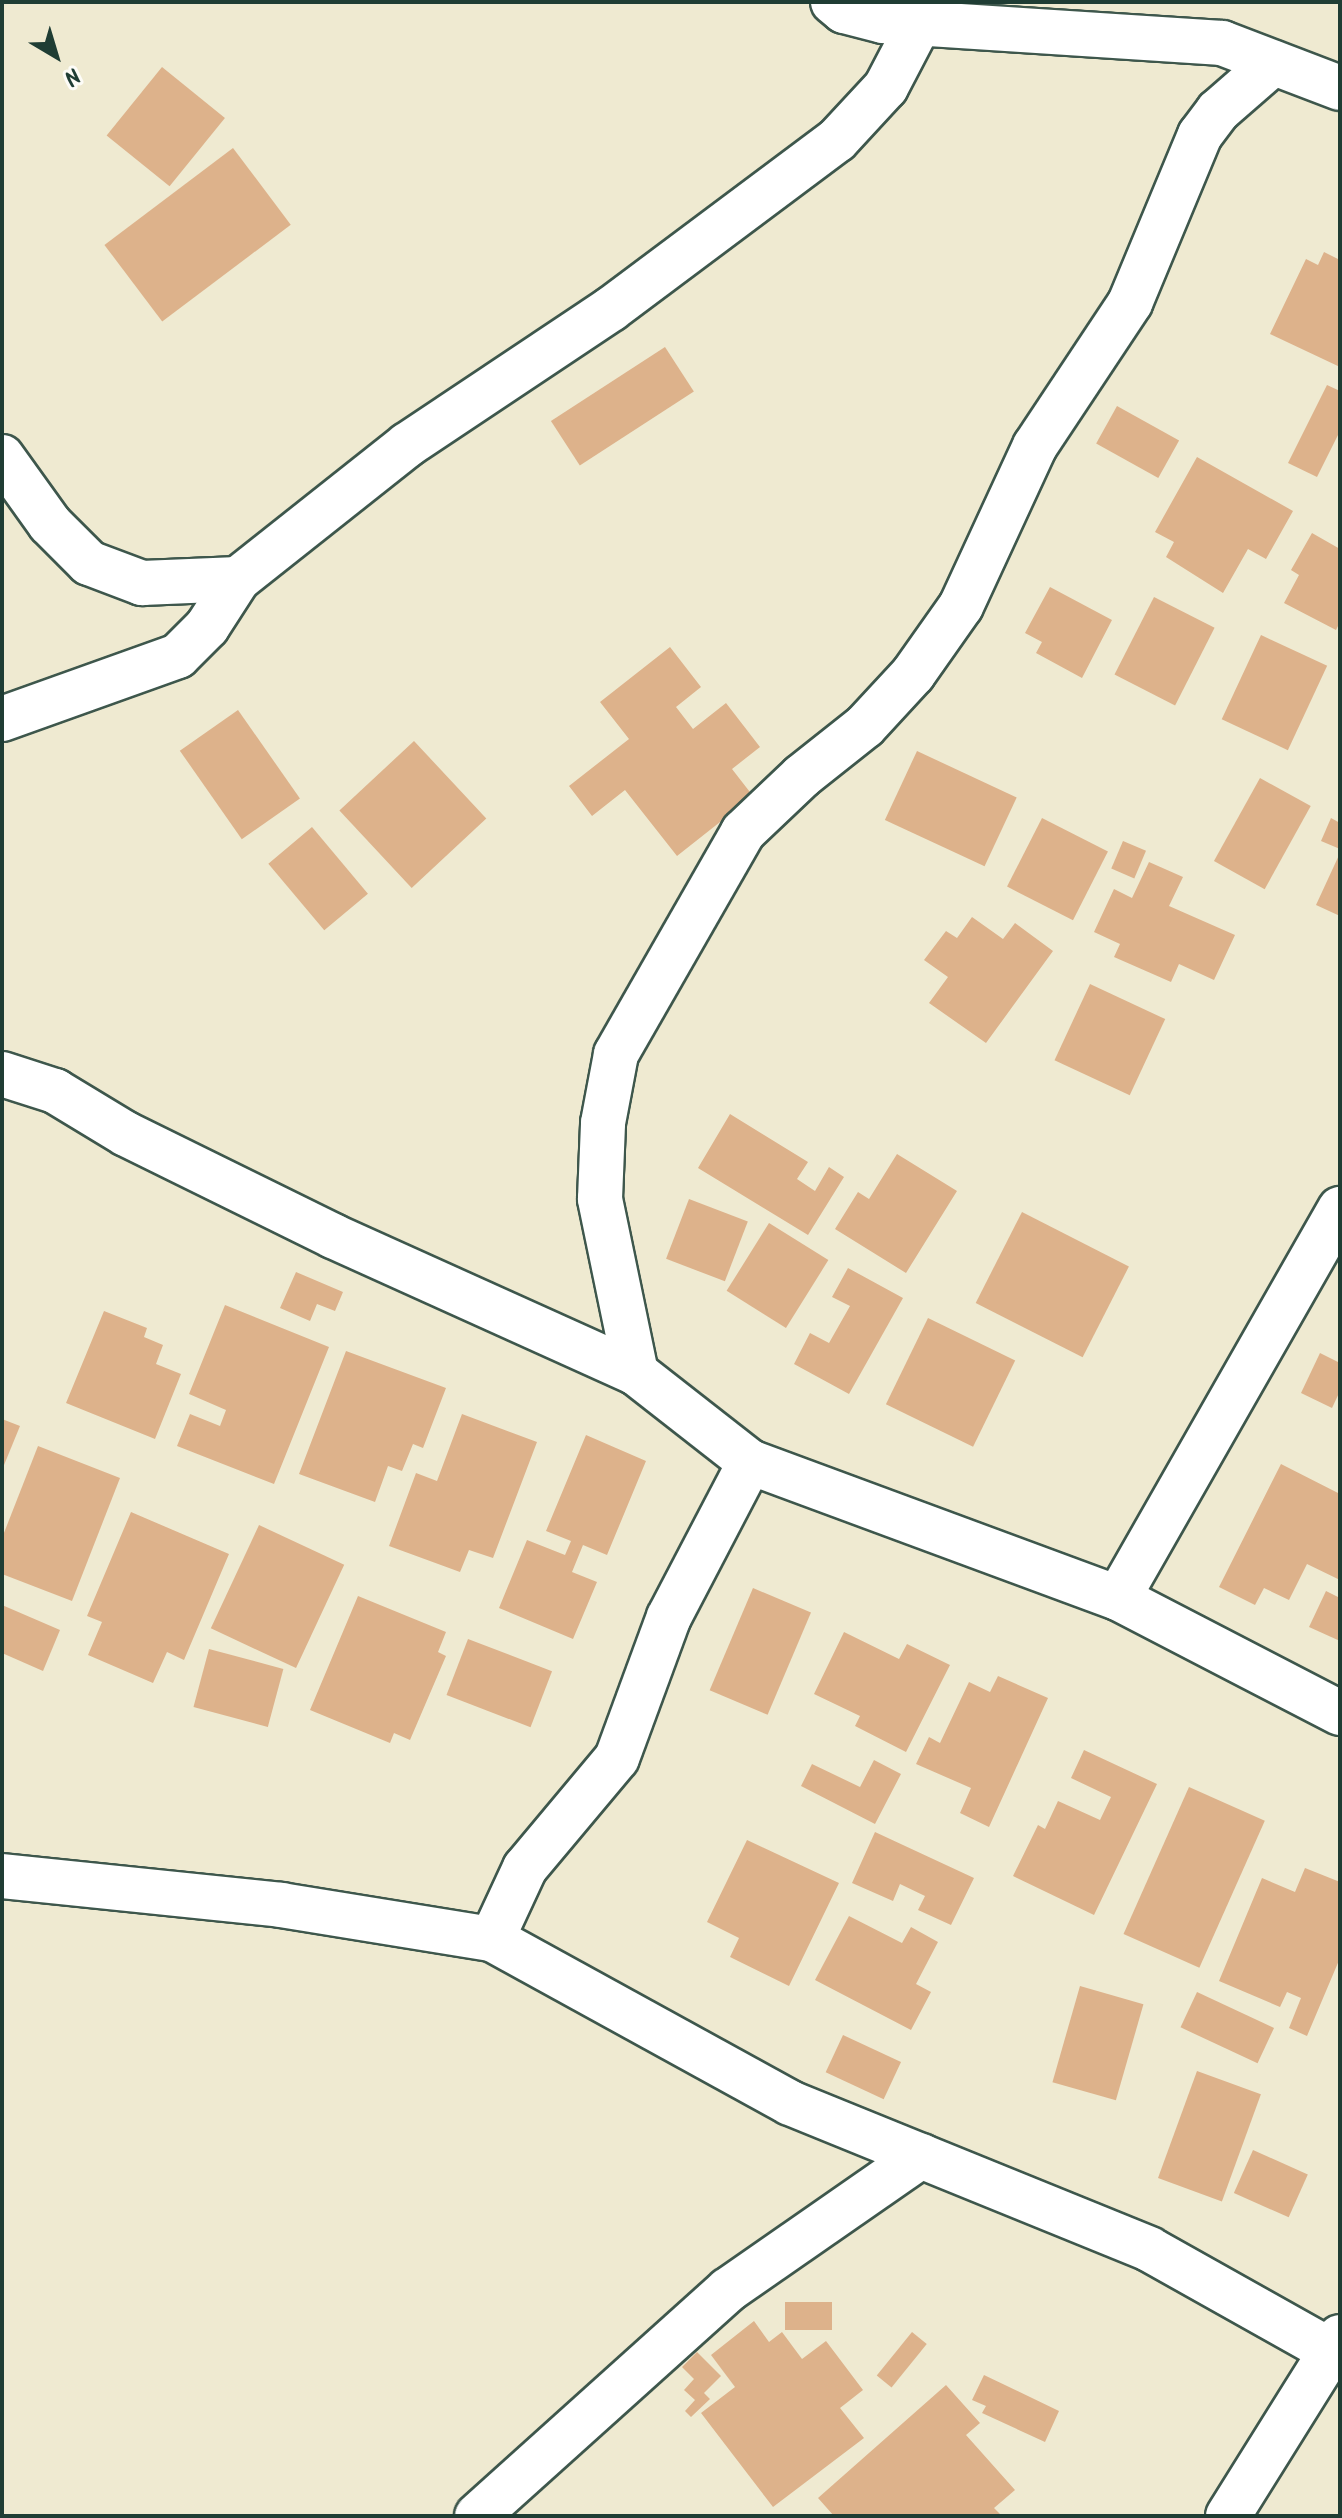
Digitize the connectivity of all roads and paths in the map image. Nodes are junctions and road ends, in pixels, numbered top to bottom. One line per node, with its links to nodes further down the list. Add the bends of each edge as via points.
1 (833, 2): 2 (street, via 844,11 883,21)
2 (920, 22): 3 (street, via 1222,43); 6 (street, via 886,87 837,140 611,309 407,445)
3 (1273, 63): 4 (street); 10 (street, via 1218,111 1200,135 1130,303 1035,446 961,606 913,674 865,726 743,832 616,1054 603,1123 600,1199)
4 (1340, 88)
5 (2, 457): 6 (street, via 50,524 89,563 142,583)
6 (238, 579): 7 (street, via 207,627 178,656)
7 (2, 719)
8 (2, 1074): 10 (street, via 55,1091 126,1134 333,1236)
9 (1340, 1209): 12 (street)
10 (636, 1373): 11 (street)
11 (750, 1462): 12 (street); 15 (street, via 669,1617 617,1758 525,1868)
12 (1118, 1598): 13 (street)
13 (1340, 1713)
14 (2, 1876): 15 (street, via 281,1905 407,1930)
15 (492, 1939): 16 (street, via 790,2103)
16 (921, 2156): 17 (street, via 1149,2249); 18 (street, via 728,2290)
17 (1336, 2344): 19 (street)
18 (477, 2516)
19 (1228, 2516)

